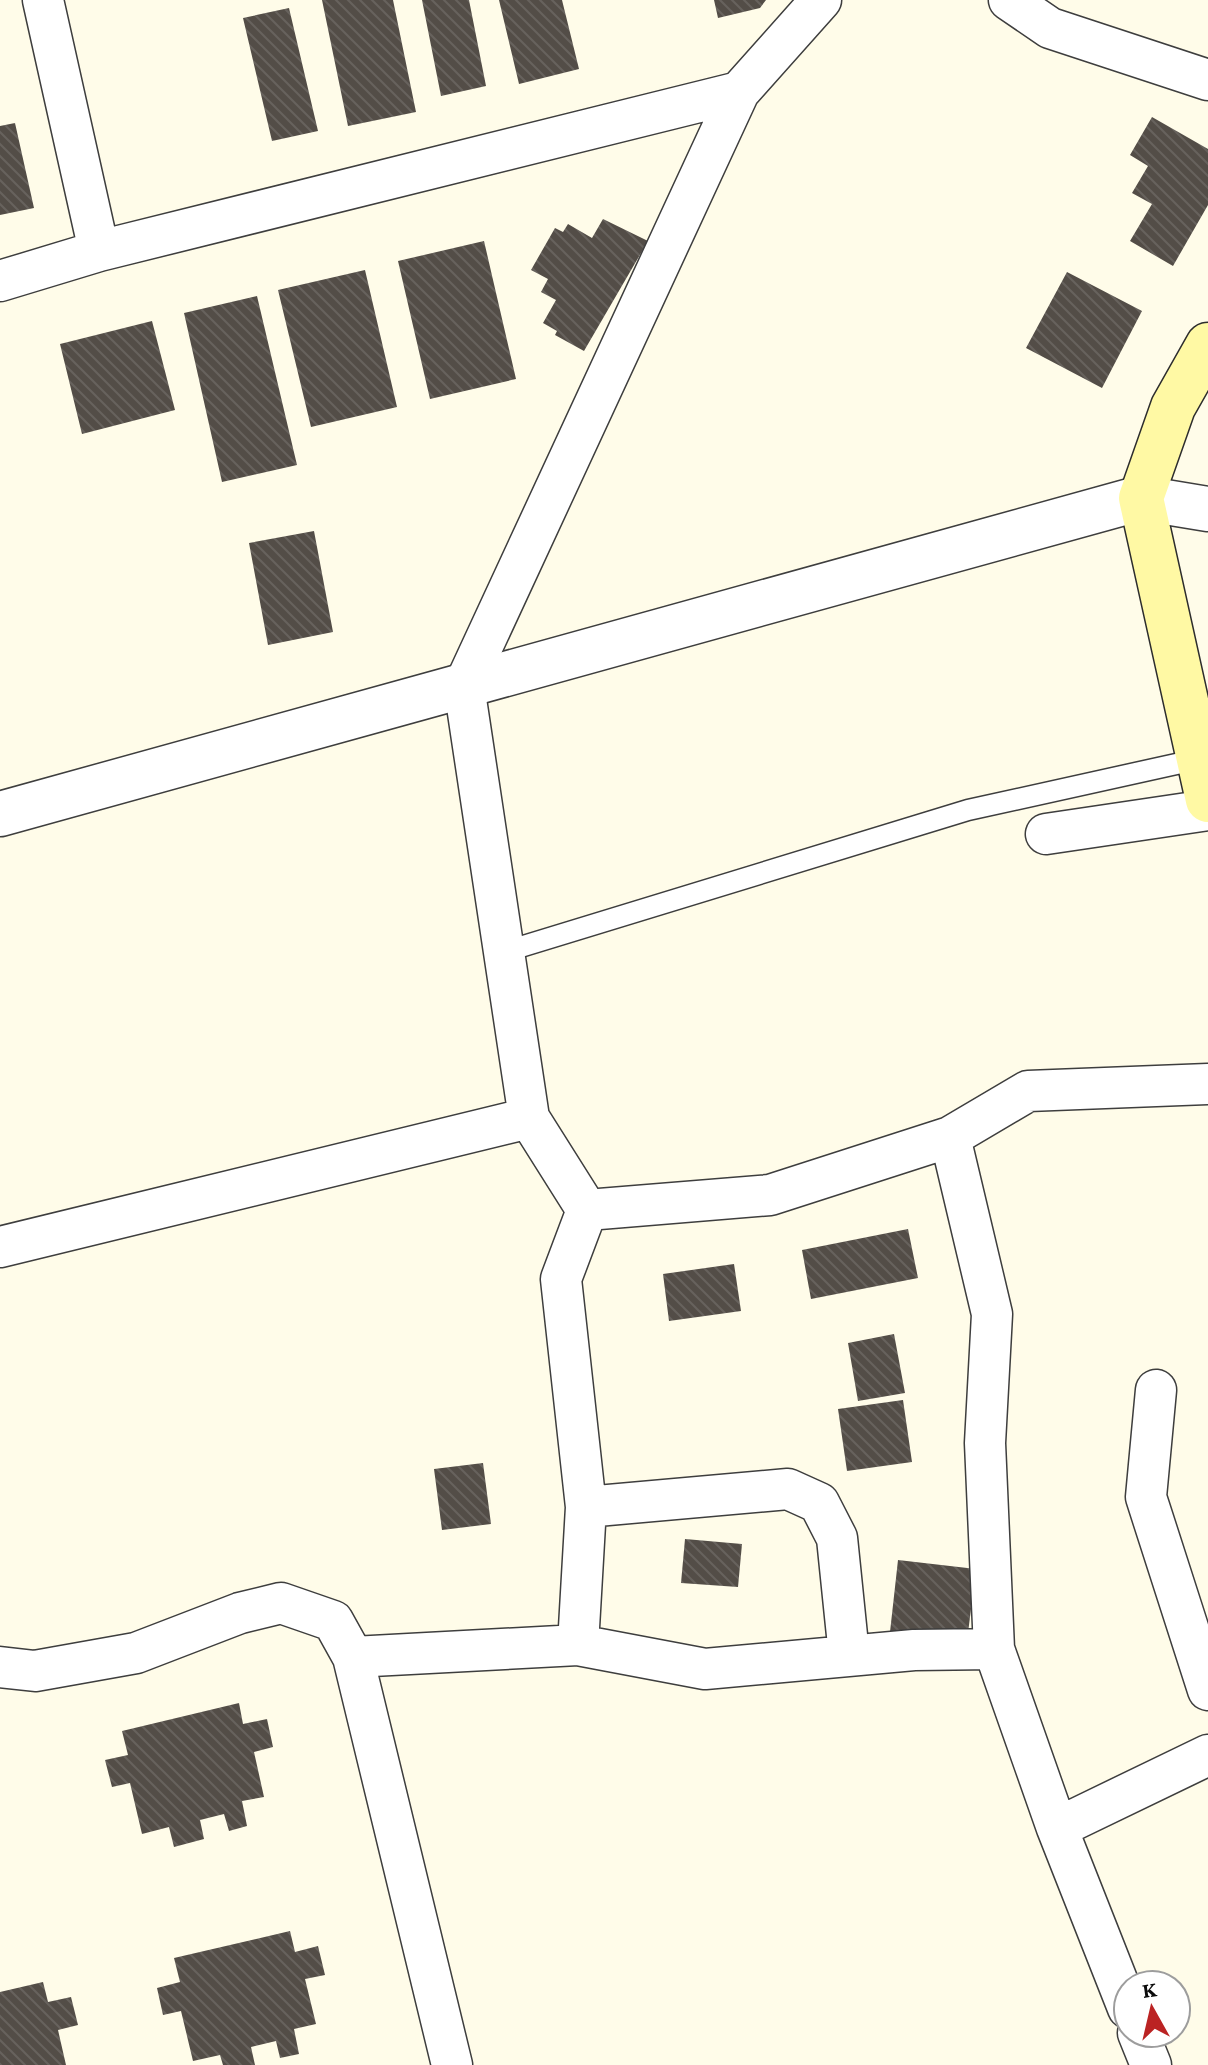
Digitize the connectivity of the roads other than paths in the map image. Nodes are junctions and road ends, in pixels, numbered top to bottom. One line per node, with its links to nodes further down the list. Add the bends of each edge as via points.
1 (43, 0): 6 (street)
2 (821, 0): 5 (street)
3 (1009, 0): 4 (street, via 1050,28)
4 (1208, 80)
5 (739, 92): 6 (street); 11 (street)
6 (99, 251): 7 (street)
7 (0, 281)
8 (1208, 345): 9 (main road, via 1173,407)
9 (1141, 498): 10 (street); 11 (street); 12 (main road)
10 (1208, 509)
11 (464, 686): 15 (street); 17 (street)
12 (1199, 759): 13 (main road); 17 (lane, via 968,810)
13 (1208, 800)
14 (1208, 810): 16 (street)
15 (0, 814)
16 (1046, 834)
17 (504, 952): 19 (street)
18 (1208, 1084): 20 (street, via 1028,1091)
19 (529, 1118): 21 (street); 22 (street)
20 (950, 1137): 21 (street, via 770,1195); 26 (street, via 992,1314 985,1443)
21 (587, 1210): 24 (street, via 561,1279)
22 (0, 1247)
23 (1156, 1390): 30 (street, via 1146,1497)
24 (586, 1507): 25 (street); 27 (street, via 788,1489 819,1503 837,1538)
25 (578, 1645): 27 (street, via 705,1669); 28 (street)
26 (994, 1649): 27 (street); 32 (street)
27 (849, 1655)
28 (353, 1657): 29 (street, via 333,1621 281,1603 136,1653 35,1671); 34 (street)
29 (0, 1667)
30 (1208, 1690)
31 (1208, 1755): 32 (street)
32 (1057, 1828): 33 (street)
33 (1113, 1969)
34 (452, 2065)

